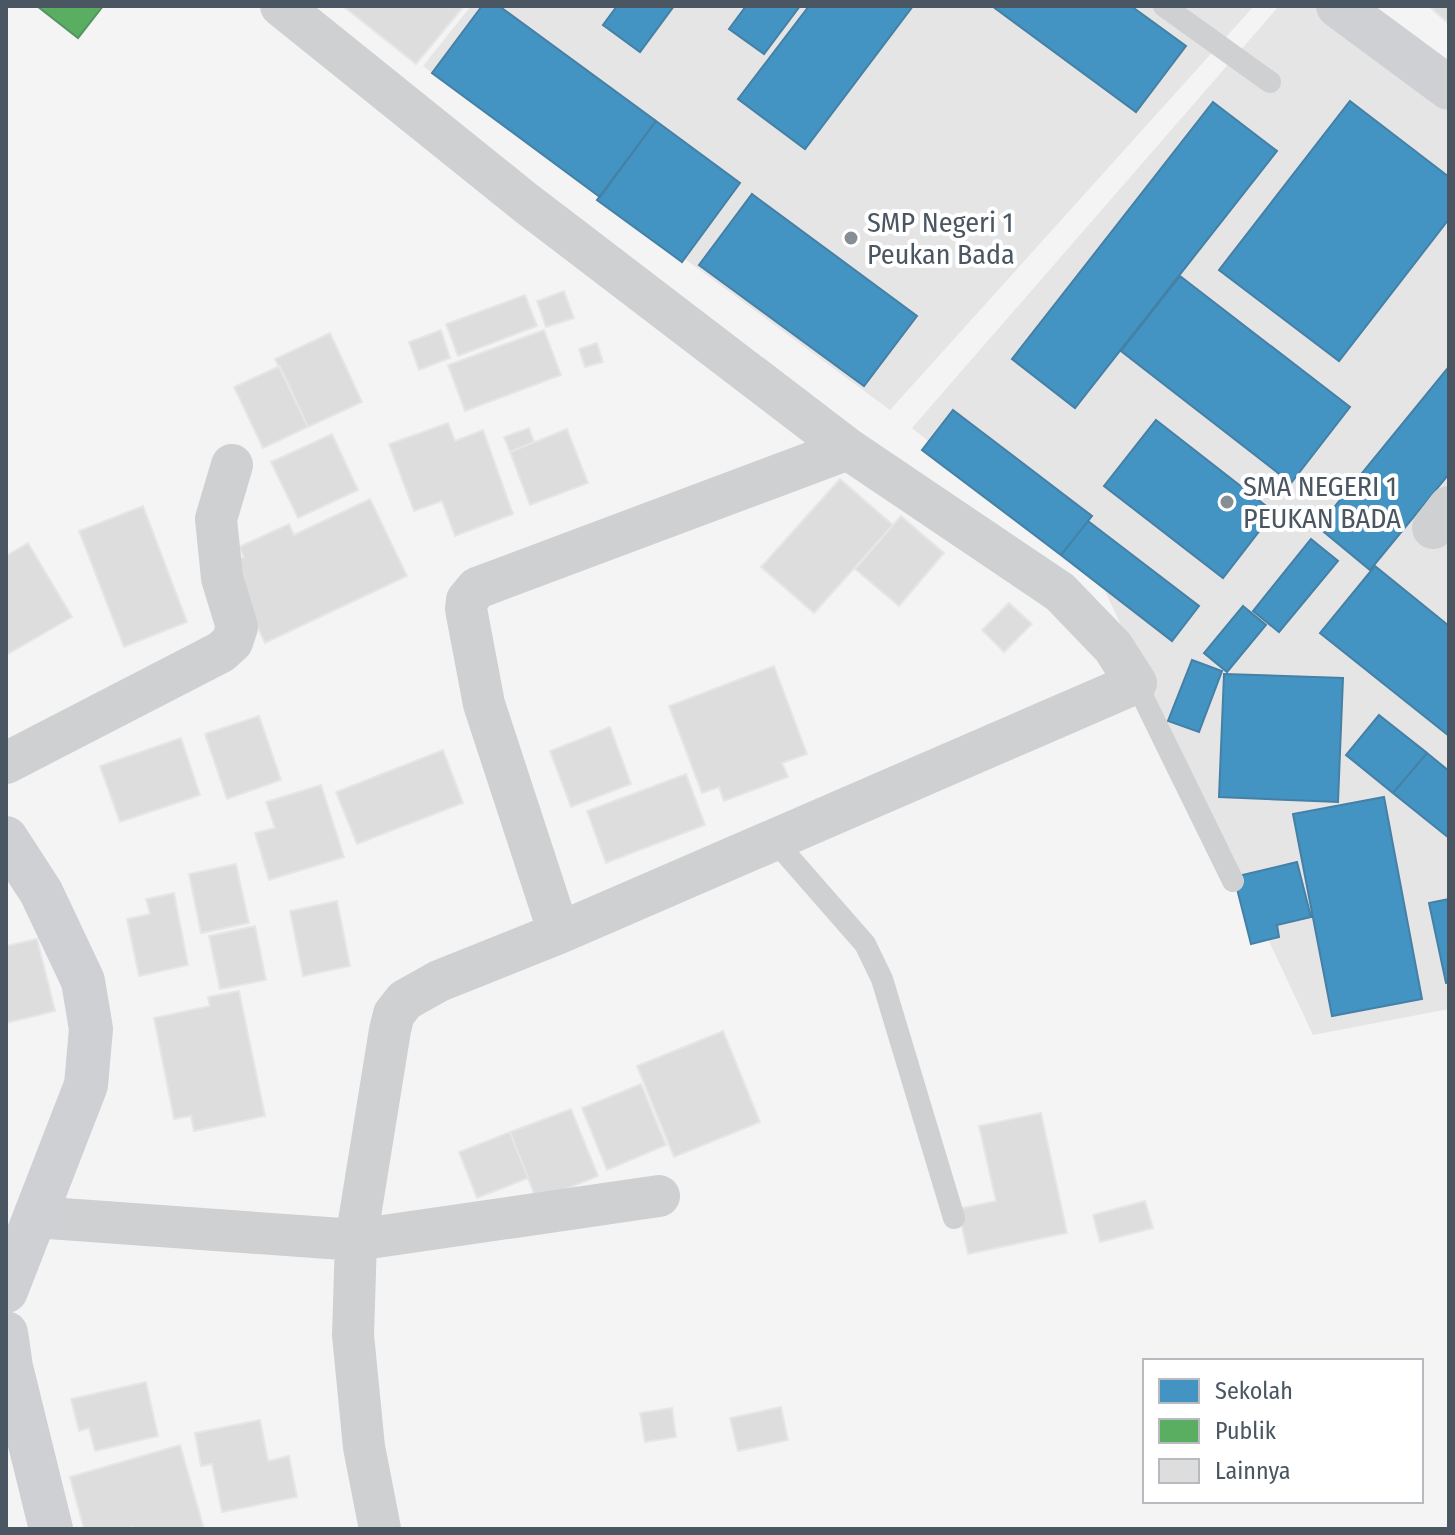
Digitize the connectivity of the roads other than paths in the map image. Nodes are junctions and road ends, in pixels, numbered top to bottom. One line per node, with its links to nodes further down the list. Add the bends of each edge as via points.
1 (281, 6): 6 (street, via 526,203)
2 (1338, 6): 5 (street)
3 (1168, 7): 4 (lane)
4 (1270, 82)
5 (1449, 88)
6 (848, 449): 8 (street, via 1060,592 1113,647); 13 (street, via 477,588 467,600 484,704)
7 (232, 465): 9 (street, via 216,519 222,578 237,627 232,642)
8 (1136, 683): 11 (street); 12 (lane)
9 (6, 763)
10 (6, 838): 15 (street, via 41,892 83,981 91,1029 86,1085)
11 (774, 840): 13 (street); 16 (lane, via 865,944 882,979)
12 (1233, 881)
13 (559, 933): 17 (street, via 439,981 405,1000 394,1014)
14 (659, 1196): 17 (street)
15 (35, 1217): 17 (street); 18 (street)
16 (954, 1218)
17 (356, 1240): 21 (street, via 353,1335 364,1447)
18 (6, 1291)
19 (6, 1333): 20 (street)
20 (51, 1529)
21 (380, 1529)

